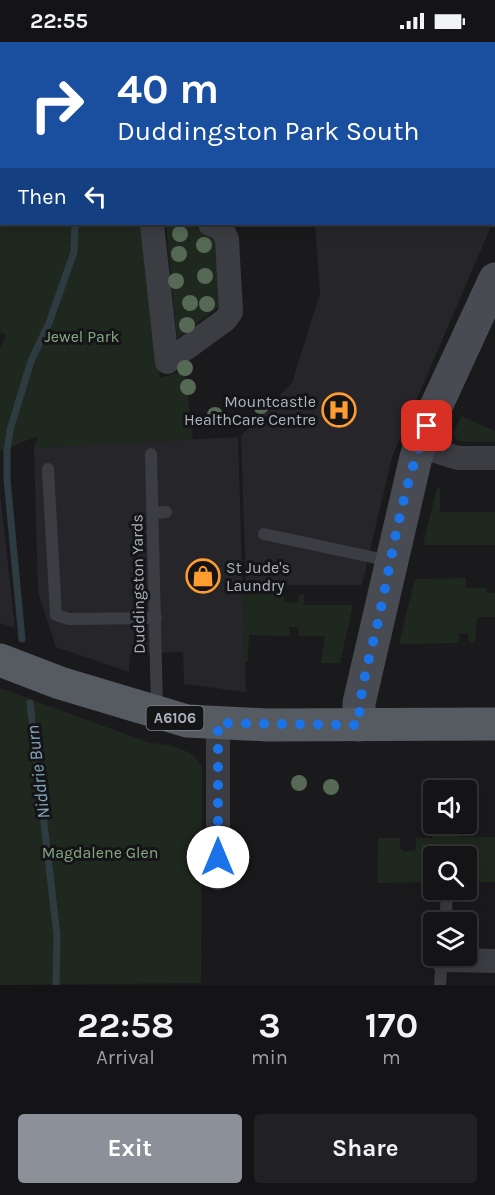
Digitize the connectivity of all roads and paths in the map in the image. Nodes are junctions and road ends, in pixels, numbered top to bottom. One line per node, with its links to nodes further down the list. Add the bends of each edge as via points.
1 (152, 225): 2 (street, via 167,362 231,312 227,239 222,229)
2 (212, 225)
3 (495, 279): 4 (street)
4 (419, 446): 6 (street, via 458,458); 11 (street)
5 (151, 454): 9 (lane, Duddingston Yards)
6 (495, 458)
7 (48, 469): 12 (lane, via 56,615 69,619)
8 (166, 512): 9 (lane)
9 (153, 513): 12 (lane, Duddingston Yards)
10 (264, 534): 11 (lane)
11 (391, 562): 17 (street, via 359,703)
12 (156, 618): 14 (lane, Duddingston Yards)
13 (0, 660): 14 (main road, A6106)
14 (157, 714): 15 (main road, A6106)
15 (218, 723): 17 (main road, A6106); 18 (street)
16 (495, 724): 17 (main road, A6106)
17 (359, 725)
18 (218, 878)
19 (477, 960): 20 (street)
20 (495, 961)
21 (441, 966): 22 (lane)
22 (440, 985)

